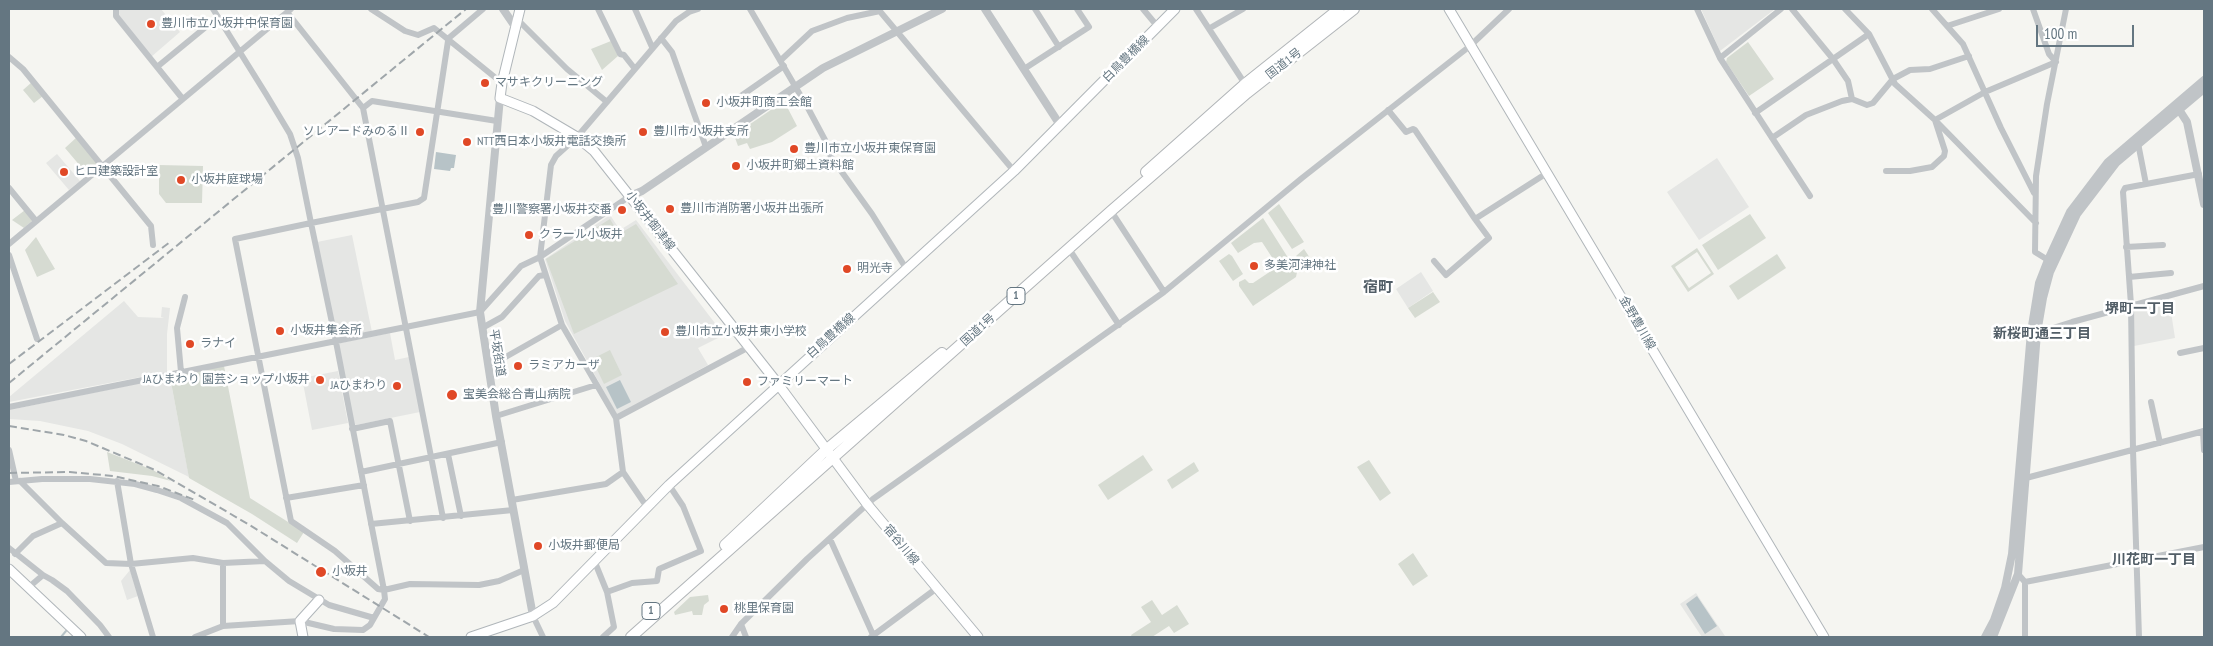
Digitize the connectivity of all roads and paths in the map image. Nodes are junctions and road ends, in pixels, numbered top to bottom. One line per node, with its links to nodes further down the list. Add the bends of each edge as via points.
1 (116, 9): 52 (street, via 116,16)
2 (213, 9): 33 (street)
3 (371, 9): 41 (street, via 405,31 418,35 434,28)
4 (483, 9): 41 (street)
5 (503, 9): 34 (street)
6 (520, 9): 34 (main road)
7 (598, 9): 53 (street, via 620,54)
8 (635, 9): 43 (street)
9 (698, 9): 40 (street, via 676,20)
10 (750, 9): 51 (street)
11 (942, 9): 38 (street)
12 (985, 9): 54 (street)
13 (1035, 9): 44 (street)
14 (1077, 9): 44 (street, via 1088,27)
15 (1143, 9): 36 (street)
16 (1175, 9): 36 (main road, 白鳥豊橋線)
17 (1196, 9): 37 (street)
18 (1242, 9): 37 (street)
19 (1339, 9): 58 (highway, 国道1号 / 1)
20 (1354, 9): 92 (highway, 国道1号 / 1, via 1247,93)
21 (1449, 9): 42 (main road, 金野豊川線)
22 (1509, 9): 42 (street)
23 (1697, 9): 48 (street)
24 (1781, 9): 48 (street)
25 (1792, 9): 49 (street)
26 (1845, 9): 39 (street)
27 (1932, 9): 35 (street)
28 (1999, 9): 35 (street)
29 (2033, 9): 50 (street, via 2049,54)
30 (2066, 9): 50 (street)
31 (289, 10): 45 (street); 68 (street)
32 (879, 10): 38 (street); 51 (street, via 812,31)
33 (218, 17): 45 (street); 52 (street)
34 (517, 24): 57 (main road); 66 (street)
35 (1947, 26): 46 (street)
36 (1158, 27): 74 (main road, 白鳥豊橋線)
37 (1210, 28): 58 (street)
38 (898, 32): 59 (street); 80 (street)
39 (1869, 34): 49 (street); 55 (street)
40 (661, 38): 43 (street); 78 (street, via 672,52)
41 (448, 41): 57 (street); 70 (street)
42 (1470, 46): 69 (street); 82 (main road, 金野豊川線)
43 (652, 47): 53 (street)
44 (1059, 47): 54 (street)
45 (240, 52): 62 (street); 95 (street, via 290,134)
46 (1970, 56): 55 (street, via 1930,69 1910,70); 61 (street)
47 (9, 57): 79 (street, via 23,69)
48 (1720, 58): 71 (street)
49 (1833, 59): 65 (street, via 1848,81); 71 (street)
50 (2056, 62): 61 (street); 86 (street)
51 (782, 63): 59 (street); 64 (street)
52 (157, 67): 62 (street)
53 (635, 69): 66 (street)
54 (1024, 69): 74 (street)
55 (1893, 79): 65 (street, via 1873,103 1867,105); 72 (street)
56 (2204, 80): 67 (street)
57 (502, 83): 63 (main road)
58 (1245, 84): 138 (highway, 国道1号 / 1, via 941,354)
59 (795, 86): 78 (street); 106 (street, via 831,157)
60 (2204, 89): 67 (street)
61 (1985, 92): 72 (street); 86 (street)
62 (182, 98): 79 (street)
63 (500, 98): 73 (street, 平坂街道); 75 (main road, 小坂井御津線)
64 (738, 98)
65 (1852, 99): 76 (street, via 1806,115)
66 (607, 102): 75 (street)
67 (2177, 106): 77 (street); 83 (street, via 2187,122); 104 (street, via 2122,148 2096,176 2070,212)
68 (364, 108): 70 (street, via 372,101); 91 (street)
69 (1388, 110): 93 (street, via 1406,132 1415,130); 111 (street)
70 (437, 112): 73 (street); 91 (street, via 424,198)
71 (1755, 113): 76 (street)
72 (1935, 120): 81 (street, via 1944,156 1932,167); 96 (street)
73 (497, 122): 114 (street, 平坂街道)
74 (1060, 125): 80 (main road, 白鳥豊橋線)
75 (577, 137): 88 (main road, 小坂井御津線, via 594,151); 103 (street, via 551,165)
76 (1772, 138): 89 (street)
77 (2138, 143): 84 (street); 119 (street, via 2095,188 2068,231 2050,272)
78 (706, 147): 88 (street)
79 (102, 166): 94 (street); 98 (street, via 151,226)
80 (1014, 171): 106 (main road, 白鳥豊橋線)
81 (1886, 171)
82 (1547, 173): 93 (street); 200 (main road, 金野豊川線)
83 (2198, 174): 84 (street); 87 (street)
84 (2146, 184): 100 (street, via 2125,188 2122,192)
85 (9, 188): 94 (street)
86 (2035, 194): 96 (street)
87 (2203, 195): 90 (street)
88 (630, 196): 103 (street); 122 (main road, 小坂井御津線)
89 (1810, 196)
90 (2204, 204)
91 (382, 209): 95 (street); 117 (street)
92 (1111, 211): 101 (highway, 国道1号 / 1); 111 (street)
93 (1476, 219): 105 (street, via 1489,238 1446,275)
94 (36, 221): 97 (street)
95 (311, 223): 121 (street); 125 (street, via 235,239)
96 (2036, 223): 104 (street, via 2035,252)
97 (9, 244)
98 (153, 245)
99 (2163, 245): 100 (street)
100 (2126, 247): 109 (street)
101 (1069, 249): 116 (street); 144 (highway, 国道1号 / 1)
102 (9, 255): 120 (street)
103 (540, 257): 108 (street); 114 (street, via 521,266)
104 (2048, 260): 201 (street, via 2040,283 2031,332 2012,554 2005,588)
105 (1434, 261)
106 (907, 270): 129 (main road, 白鳥豊橋線)
107 (2171, 273): 109 (street)
108 (545, 275): 115 (street); 118 (street, via 539,276 502,317)
109 (2129, 276): 113 (street)
110 (2204, 286): 113 (street)
111 (1164, 292): 116 (street)
112 (185, 297): 127 (street, via 177,328)
113 (2131, 306): 119 (street); 140 (street)
114 (480, 312): 117 (street); 118 (street, 平坂街道)
115 (562, 325): 126 (street); 128 (street)
116 (1120, 325): 155 (street)
117 (406, 328): 121 (street); 143 (street)
118 (482, 328): 126 (street, 平坂街道)
119 (2038, 334): 148 (street)
120 (37, 339)
121 (336, 342): 125 (street); 134 (street)
122 (749, 347): 129 (main road, 小坂井御津線); 133 (street)
123 (2204, 348): 124 (street)
124 (2180, 352)
125 (260, 356): 127 (street); 153 (street)
126 (488, 367): 132 (street, 平坂街道)
127 (181, 372): 131 (street)
128 (596, 385): 132 (street); 133 (street)
129 (778, 385): 138 (main road, 小坂井御津線); 152 (main road, 白鳥豊橋線)
130 (2151, 402): 137 (street)
131 (9, 407)
132 (496, 416): 136 (street, 平坂街道)
133 (616, 418): 147 (street)
134 (352, 429): 145 (street, via 390,421); 146 (street)
135 (2204, 431): 137 (street); 141 (street)
136 (502, 442): 142 (street); 154 (street, 平坂街道)
137 (2160, 442): 140 (street)
138 (828, 449): 144 (main road, 宿谷川線); 187 (highway, 国道1号 / 1, via 724,546)
139 (9, 450): 149 (street)
140 (2132, 450): 148 (street); 168 (street)
141 (2204, 450)
142 (448, 454): 143 (street); 158 (street)
143 (431, 458): 145 (street); 159 (street)
144 (834, 458): 155 (main road, 宿谷川線); 195 (highway, 国道1号 / 1)
145 (399, 464): 146 (street); 160 (street)
146 (361, 472): 151 (street)
147 (623, 472): 154 (street, via 606,484); 156 (street)
148 (2026, 478): 174 (street)
149 (15, 481): 150 (street, via 62,478); 161 (street)
150 (117, 481): 169 (street, via 157,490 208,512 227,523); 170 (street)
151 (364, 485): 153 (street); 162 (street)
152 (669, 485): 156 (main road, 白鳥豊橋線); 180 (street, via 684,506 701,551 659,569 657,581 632,583)
153 (286, 498): 179 (street, via 291,521 335,551 378,589)
154 (512, 500): 157 (street, 平坂街道)
155 (867, 504): 163 (street); 178 (main road, 宿谷川線)
156 (647, 507): 167 (main road, 白鳥豊橋線)
157 (513, 510): 158 (street); 173 (street, 平坂街道)
158 (461, 516): 159 (street)
159 (443, 518): 160 (street)
160 (410, 521): 162 (street)
161 (62, 523): 166 (street, via 33,536); 170 (street, via 106,562)
162 (371, 524): 179 (street)
163 (830, 539): 185 (street); 198 (street)
164 (2204, 547): 168 (street)
165 (9, 548): 166 (street)
166 (15, 554): 175 (street)
167 (594, 560): 180 (street); 182 (main road, 白鳥豊橋線, via 553,603)
168 (2136, 560): 176 (street); 204 (street)
169 (265, 562): 171 (street); 181 (street)
170 (131, 564): 171 (street, via 193,558); 190 (street)
171 (223, 564): 186 (street)
172 (9, 569): 177 (main road)
173 (524, 570): 179 (street, via 478,585 410,584); 182 (street, 平坂街道)
174 (2018, 574): 176 (street); 202 (street)
175 (43, 575): 177 (street); 189 (street, via 67,591)
176 (2025, 582): 203 (street)
177 (29, 587): 188 (main road)
178 (937, 588): 198 (street); 199 (main road, 宿谷川線)
179 (384, 590): 183 (street, via 385,598)
180 (607, 592): 187 (street, via 614,627)
181 (319, 600): 183 (street); 184 (main road)
182 (533, 616): 193 (main road, 白鳥豊橋線); 194 (street)
183 (374, 618): 184 (street, via 363,630 334,629)
184 (300, 621): 186 (street); 192 (main road)
185 (742, 624): 196 (street); 197 (street)
186 (223, 626): 191 (street)
187 (611, 636)
188 (81, 637)
189 (109, 637)
190 (152, 637)
191 (194, 637)
192 (303, 637)
193 (471, 637)
194 (543, 637)
195 (631, 637)
196 (732, 637)
197 (746, 637)
198 (872, 637)
199 (978, 637)
200 (1824, 637)
201 (1984, 637)
202 (1992, 637)
203 (2026, 637)
204 (2139, 637)

